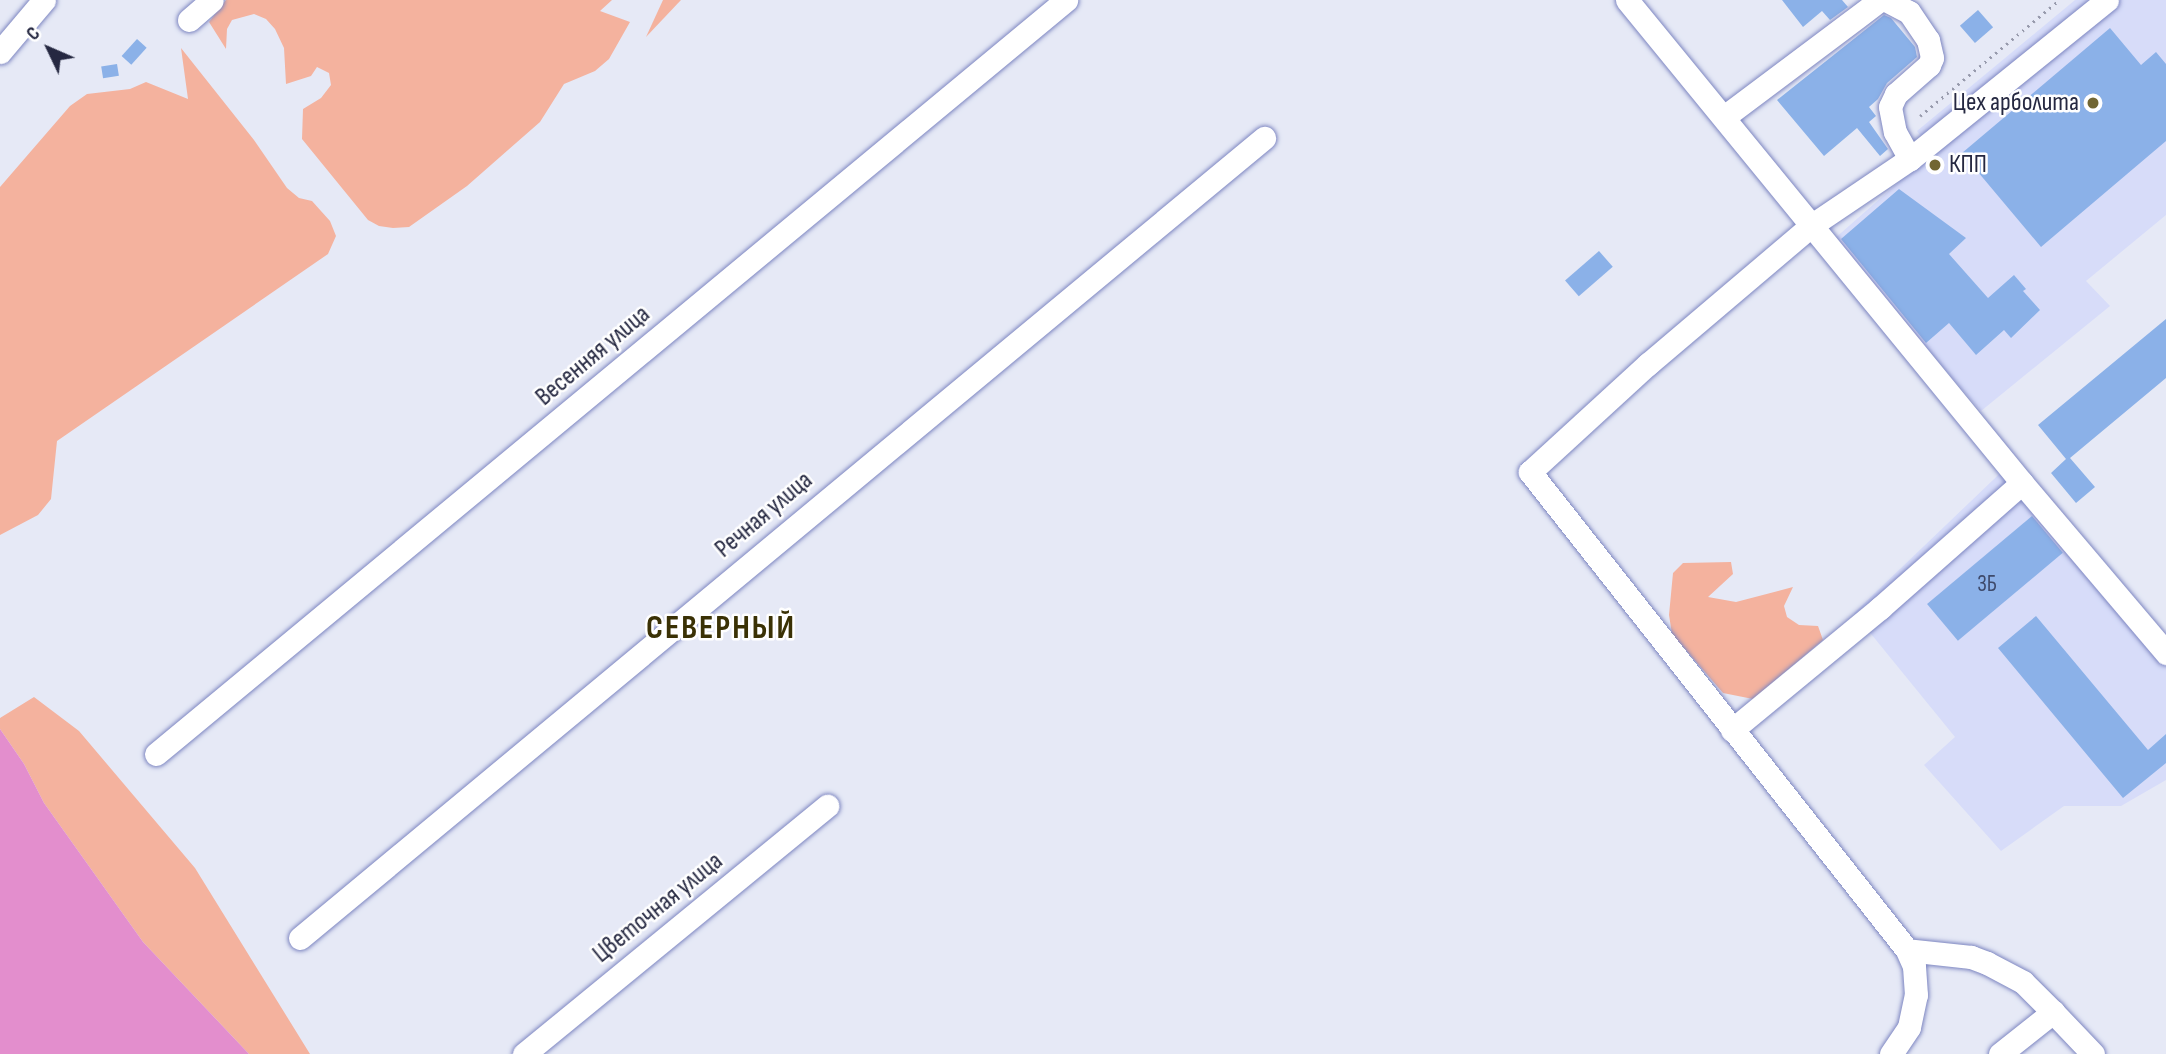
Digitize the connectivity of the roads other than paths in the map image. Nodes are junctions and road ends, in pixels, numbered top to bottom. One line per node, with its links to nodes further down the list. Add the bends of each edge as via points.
1 (44, 0): 9 (street)
2 (212, 0): 8 (street)
3 (1066, 0): 17 (street, Весенняя улица)
4 (1627, 0): 10 (street)
5 (1880, 0): 10 (street)
6 (1886, 0): 12 (street, via 1909,12 1928,40 1932,58 1896,94 1890,107 1895,132)
7 (2107, 0): 12 (street)
8 (189, 20)
9 (0, 52)
10 (1724, 117): 13 (street)
11 (1264, 138): 19 (street, Речная улица)
12 (1910, 159): 13 (street)
13 (1812, 225): 14 (street); 16 (street, via 1530,472)
14 (2022, 483): 15 (street); 16 (street)
15 (2166, 653)
16 (1732, 730): 20 (street)
17 (156, 754)
18 (827, 806): 22 (street, Цветочная улица)
19 (300, 938)
20 (1906, 950): 21 (street, via 1971,957 1996,967 2023,982); 23 (street, via 1914,966 1916,995 1909,1027)
21 (2053, 1012): 24 (street); 25 (street)
22 (524, 1054)
23 (1891, 1054)
24 (2000, 1054)
25 (2094, 1054)

